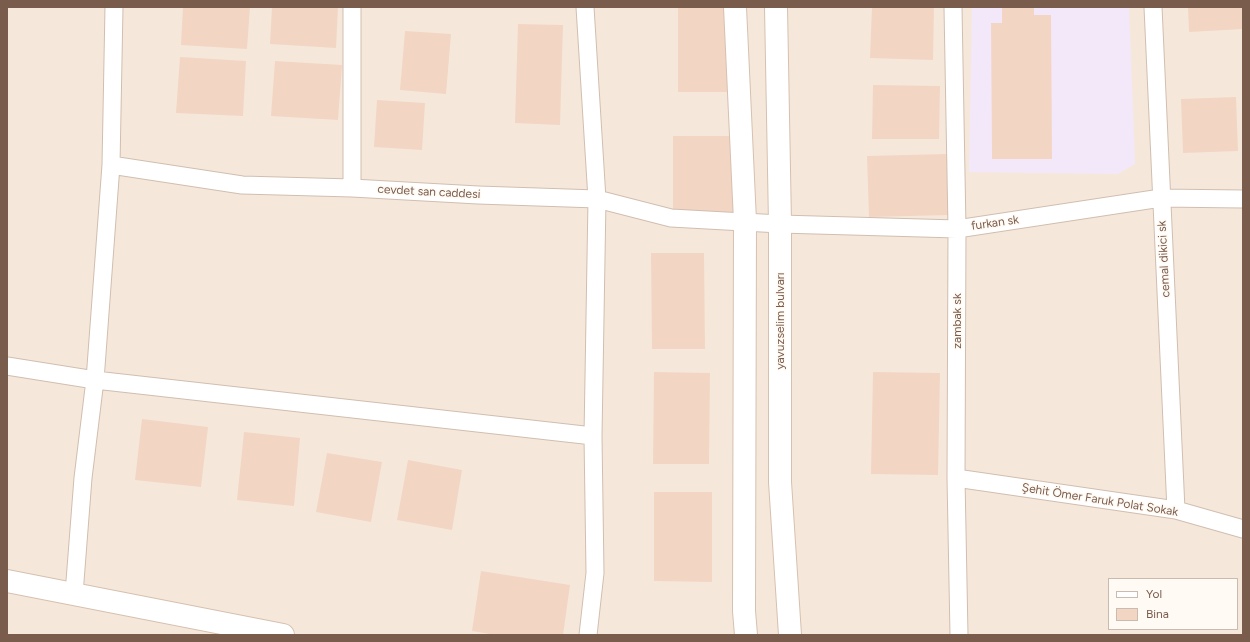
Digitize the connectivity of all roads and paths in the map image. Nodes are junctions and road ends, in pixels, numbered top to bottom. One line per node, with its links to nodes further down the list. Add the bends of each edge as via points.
1 (114, 7): 8 (street)
2 (352, 7): 9 (street)
3 (585, 7): 12 (street)
4 (735, 7): 13 (main road)
5 (776, 7): 14 (main road, yavuzselim bulvarı)
6 (953, 7): 15 (street, zambak sk)
7 (1153, 7): 10 (street, cemal dikici sk)
8 (111, 165): 9 (street, cevdet san caddesi, via 242,185); 17 (street)
9 (352, 188): 12 (street, cevdet san caddesi, via 478,196)
10 (1161, 198): 11 (street, furkan sk); 15 (street, furkan sk); 20 (street, cemal dikici sk)
11 (1243, 198)
12 (597, 199): 13 (street, cevdet san caddesi, via 671,218); 18 (street)
13 (745, 221): 14 (street, furkan sk); 26 (main road)
14 (780, 224): 15 (street, furkan sk); 27 (main road, yavuzselim bulvarı, via 780,482)
15 (957, 228): 19 (street, zambak sk)
16 (7, 366): 17 (street)
17 (95, 380): 18 (street); 23 (street, via 83,478)
18 (593, 436): 25 (street, via 595,573)
19 (956, 478): 20 (street, Şehit Ömer Faruk Polat Sokak); 28 (street, zambak sk)
20 (1176, 510): 21 (street, Şehit Ömer Faruk Polat Sokak)
21 (1243, 529)
22 (7, 581): 23 (main road)
23 (74, 594): 24 (main road)
24 (283, 635)
25 (588, 635)
26 (746, 635)
27 (790, 635)
28 (959, 635)

